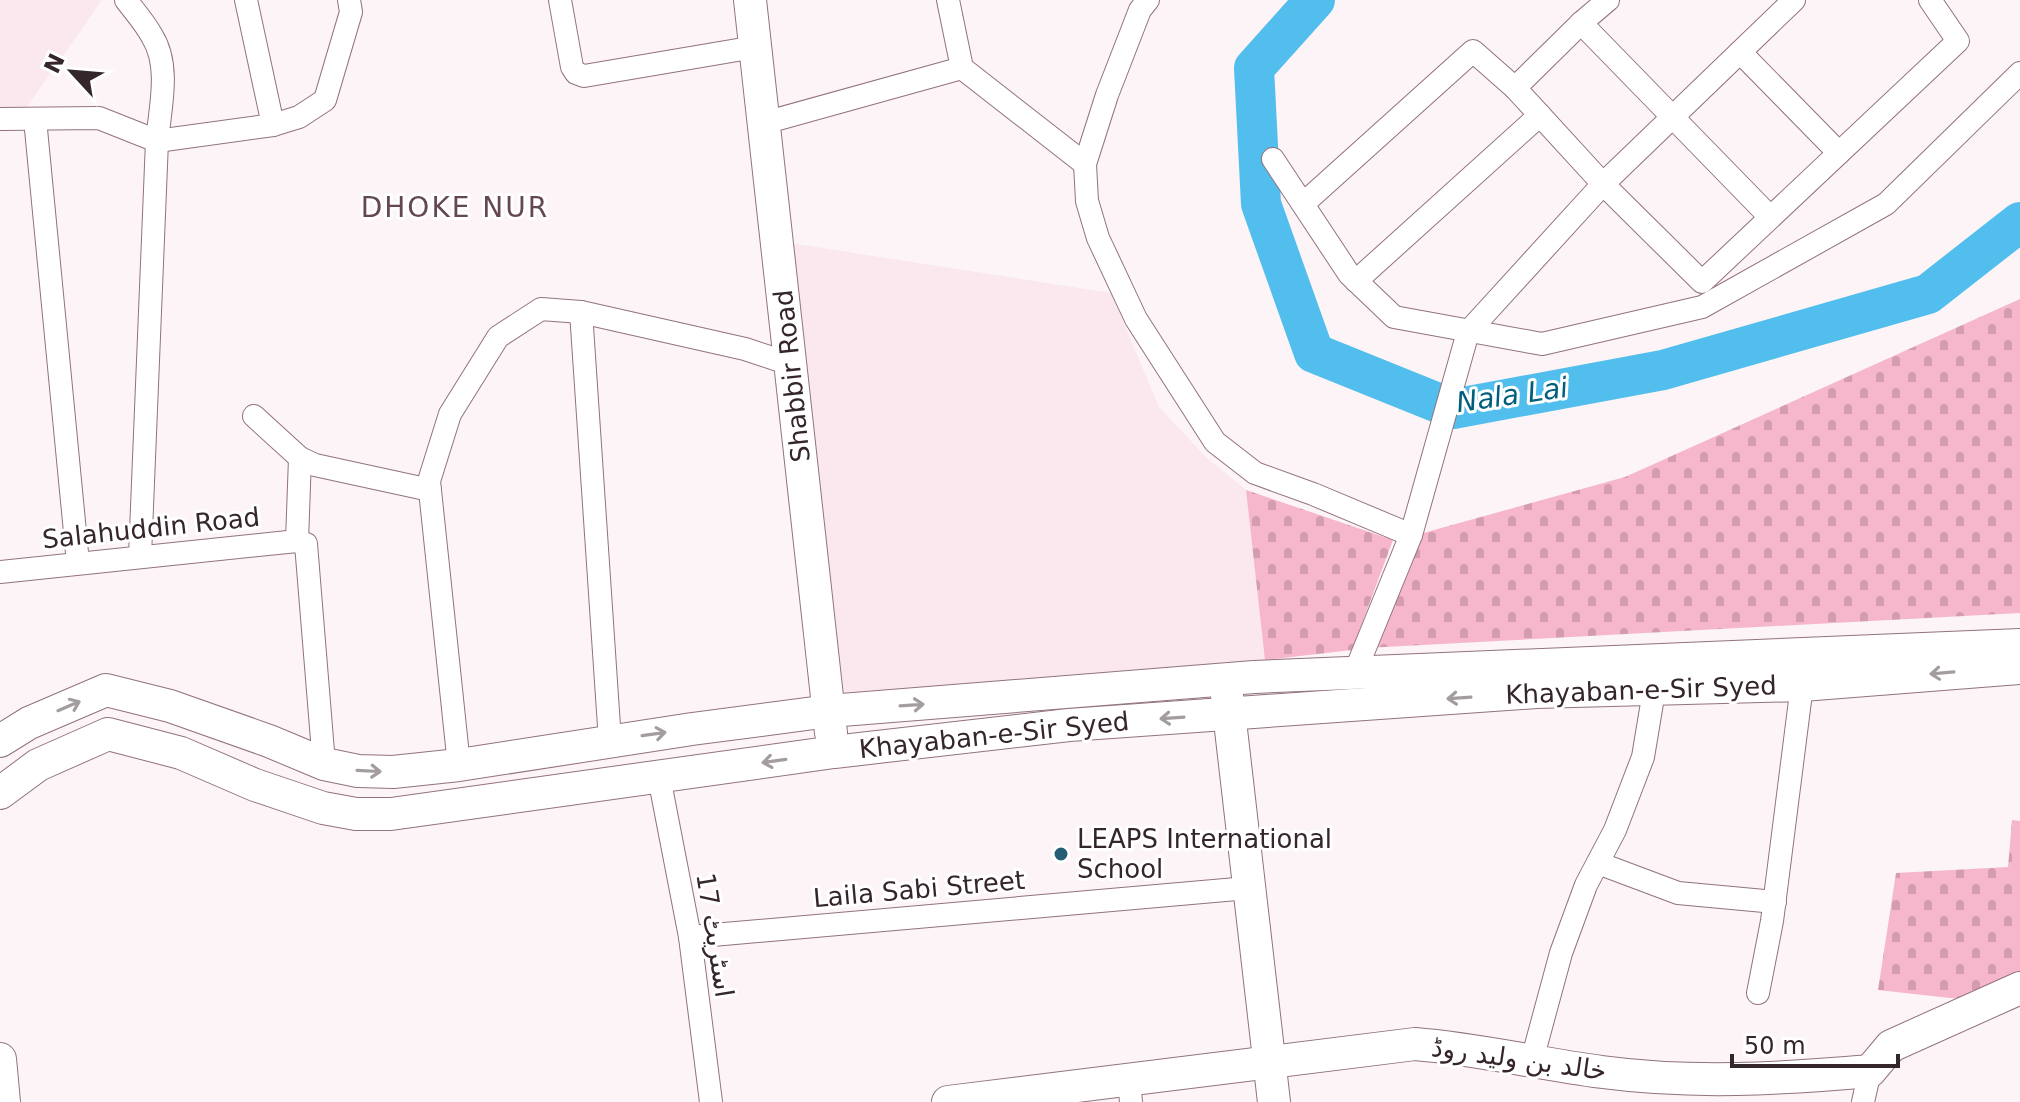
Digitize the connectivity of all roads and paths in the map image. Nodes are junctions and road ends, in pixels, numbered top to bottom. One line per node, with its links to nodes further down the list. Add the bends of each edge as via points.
1 (126, 0): 23 (street, via 154,38 161,60)
2 (246, 0): 22 (street)
3 (349, 0): 22 (street, via 351,12 325,100 299,117)
4 (560, 0): 12 (street, via 572,67 584,76)
5 (750, 0): 12 (main road, Shabbir Road)
6 (948, 0): 14 (street)
7 (1148, 0): 26 (street, via 1112,81)
8 (1608, 0): 11 (street)
9 (1794, 0): 13 (street)
10 (1936, 2): 24 (street, via 1958,41)
11 (1581, 23): 16 (street); 18 (street)
12 (755, 47): 21 (main road, Shabbir Road)
13 (1740, 52): 18 (street); 24 (street)
14 (962, 68): 21 (street); 26 (street)
15 (2020, 73): 32 (street, via 1886,204 1702,307 1542,344)
16 (1515, 88): 17 (street); 28 (street, via 1473,51)
17 (1540, 115): 27 (street); 30 (street)
18 (1672, 118): 27 (street); 29 (street)
19 (0, 119): 20 (street)
20 (35, 119): 23 (street, via 99,118); 40 (street)
21 (764, 123): 33 (main road, Shabbir Road)
22 (273, 125): 23 (street)
23 (157, 141): 39 (street)
24 (1839, 153): 29 (street)
25 (1273, 159): 28 (street)
26 (1085, 164): 37 (street, via 1087,201 1098,238 1136,319 1215,442 1255,473)
27 (1603, 184): 29 (street, via 1702,282); 32 (street)
28 (1303, 204): 30 (street)
29 (1770, 217)
30 (1356, 281): 32 (street, via 1394,317)
31 (581, 312): 33 (street); 36 (street, via 541,309 498,337 450,414); 51 (street)
32 (1466, 342): 37 (street)
33 (790, 364): 48 (main road, Shabbir Road)
34 (254, 416): 35 (street)
35 (300, 458): 36 (street); 38 (street)
36 (430, 490): 54 (street)
37 (1412, 529): 44 (street)
38 (302, 542): 39 (street, Salahuddin Road); 53 (street)
39 (140, 556): 40 (street, Salahuddin Road)
40 (78, 563): 41 (street, Salahuddin Road)
41 (0, 572)
42 (2020, 645): 44 (main road, Khayaban-e-Sir Syed)
43 (2020, 668): 46 (main road, Khayaban-e-Sir Syed, one-way to 46)
44 (1355, 672): 45 (main road, Khayaban-e-Sir Syed)
45 (1226, 680): 48 (main road, Khayaban-e-Sir Syed, one-way to 45); 49 (main road)
46 (1802, 685): 47 (main road, Khayaban-e-Sir Syed); 59 (street)
47 (1654, 691): 49 (main road, Khayaban-e-Sir Syed, one-way to 49, via 1536,692); 57 (street, via 1643,757)
48 (829, 711): 51 (main road, Khayaban-e-Sir Syed, one-way to 48); 52 (main road, Shabbir Road)
49 (1229, 714): 52 (main road, Khayaban-e-Sir Syed, one-way to 52, via 1069,725); 58 (main road)
50 (0, 741): 53 (main road, Khayaban-e-Sir Syed, one-way to 53, via 106,690 170,706)
51 (610, 741): 54 (main road, Khayaban-e-Sir Syed)
52 (834, 752): 55 (main road, Khayaban-e-Sir Syed, one-way to 55)
53 (324, 764): 54 (main road, Khayaban-e-Sir Syed, one-way to 54, via 393,772)
54 (459, 765)
55 (659, 777): 56 (main road, Khayaban-e-Sir Syed, via 391,814 356,814 323,808 181,753 108,734 38,765); 60 (street, اسٹریٹ 17)
56 (0, 793)
57 (1598, 863): 59 (street, via 1678,893); 64 (street, via 1561,953)
58 (1248, 888): 60 (street, Laila Sabi Street); 65 (main road)
59 (1775, 902): 62 (street)
60 (690, 937): 69 (street, اسٹریٹ 17)
61 (2020, 988): 66 (main road, via 1891,1046)
62 (1758, 993)
63 (0, 1059): 68 (main road)
64 (1532, 1060): 65 (main road, خالد بن ولید روڈ, via 1415,1044); 66 (main road, خالد بن ولید روڈ, via 1679,1079 1759,1080)
65 (1270, 1064): 67 (main road, خالد بن ولید روڈ); 71 (main road)
66 (1870, 1071): 72 (street)
67 (1130, 1091): 70 (main road, خالد بن ولید روڈ)
68 (4, 1102)
69 (711, 1102)
70 (948, 1102)
71 (1274, 1102)
72 (1863, 1102)

